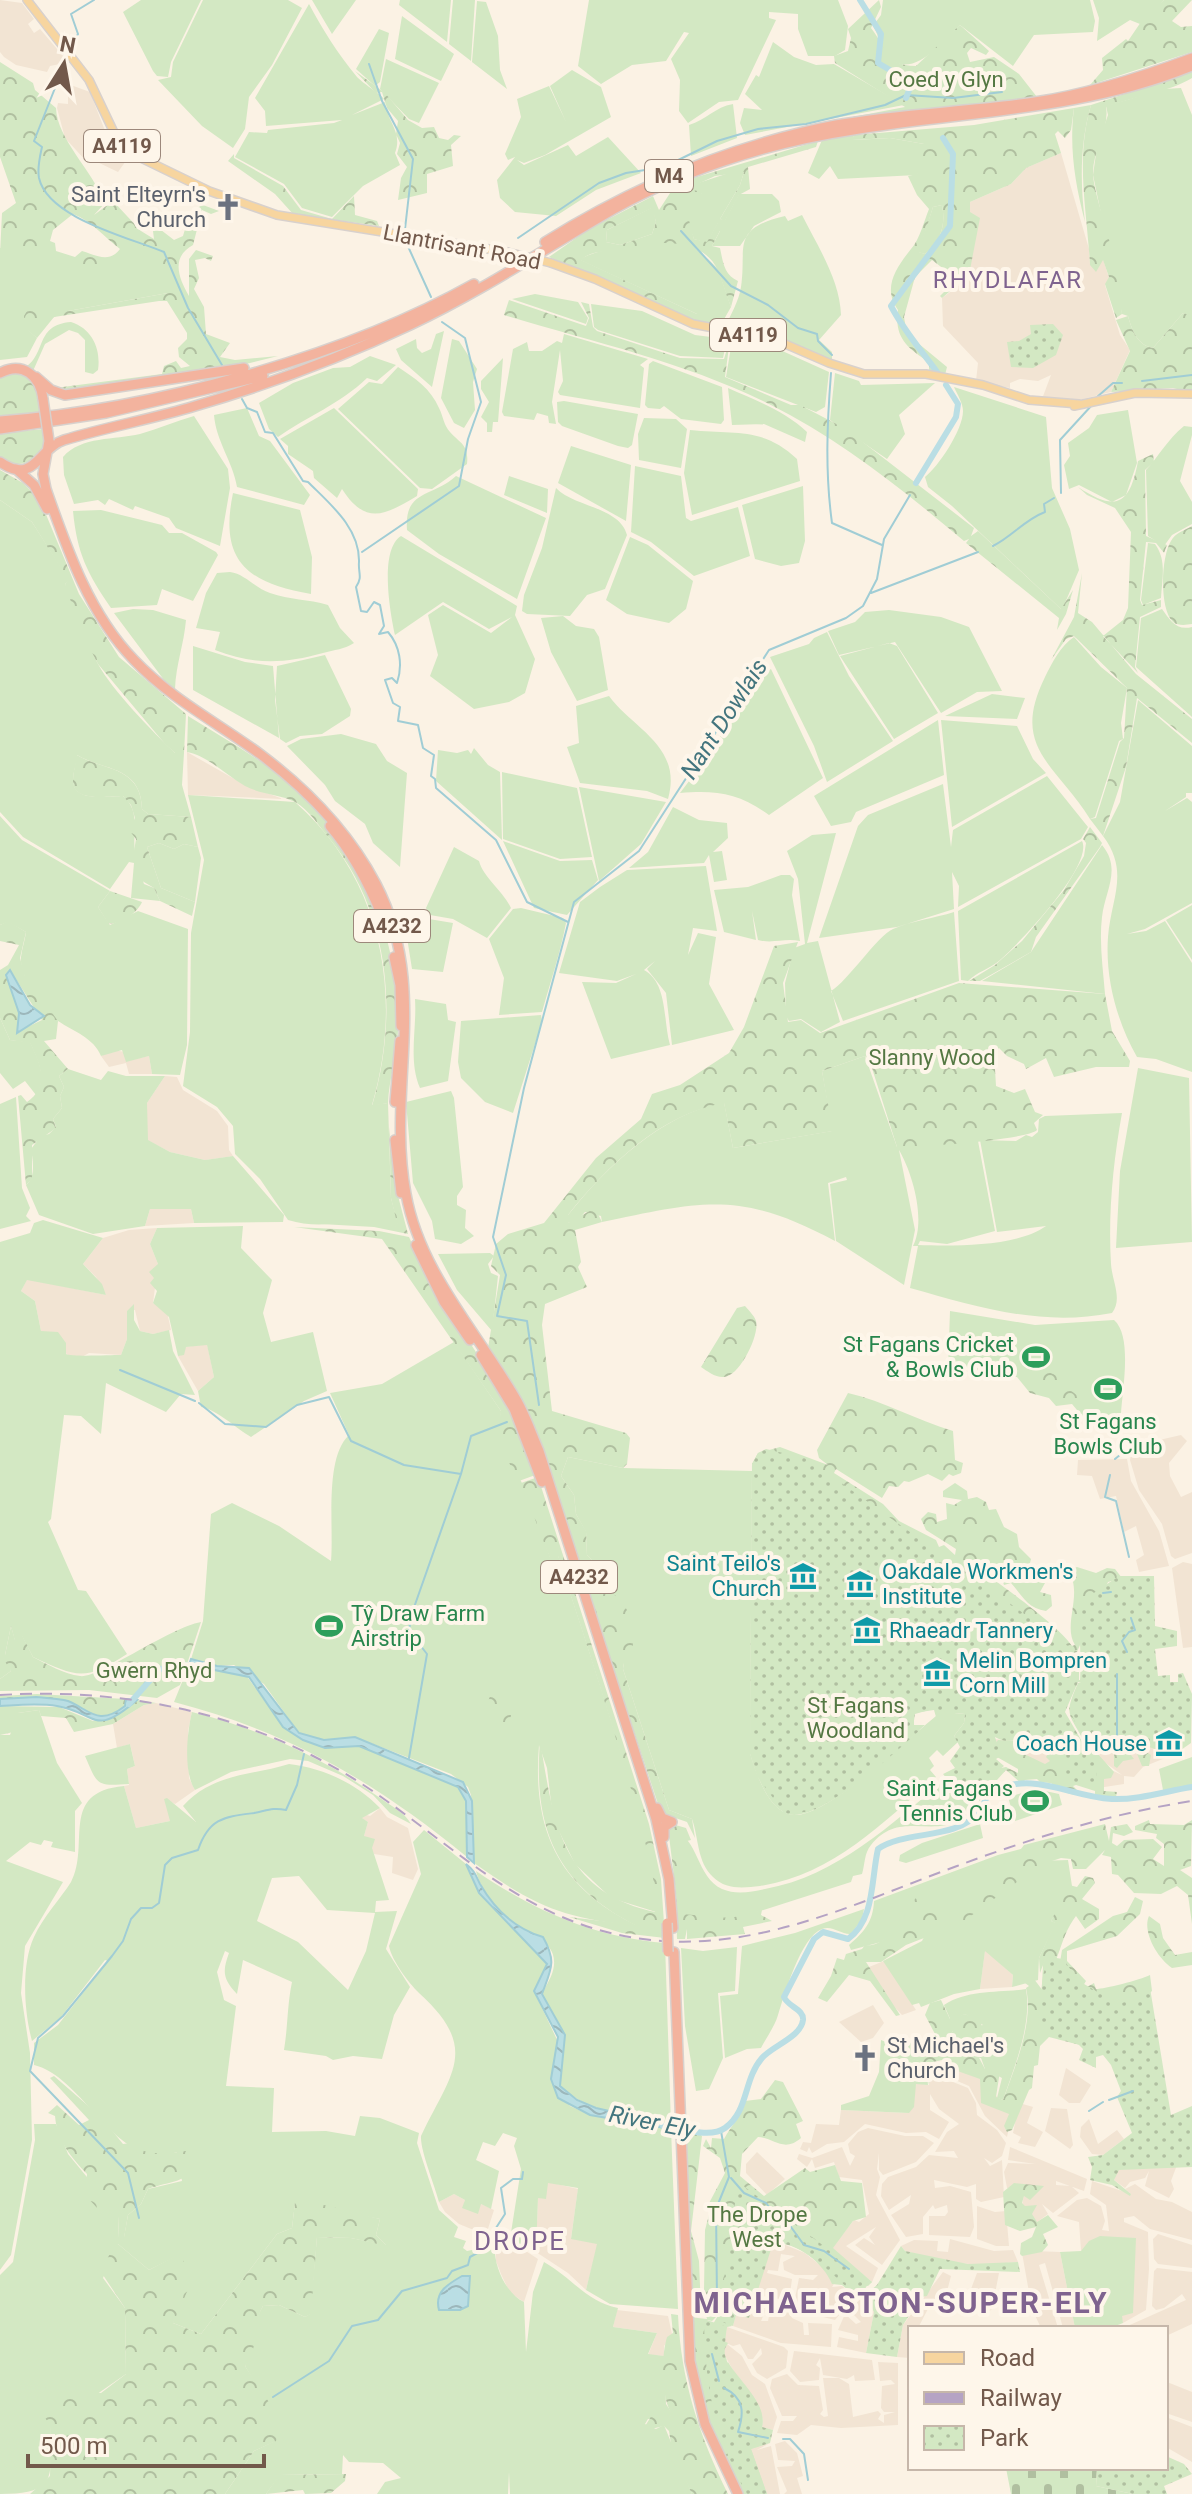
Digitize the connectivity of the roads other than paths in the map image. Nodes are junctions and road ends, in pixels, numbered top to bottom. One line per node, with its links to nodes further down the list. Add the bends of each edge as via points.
1 (27, 0): 10 (main road, Llantrisant Road / A4119, bridge, via 89,80 114,135 135,155 209,191 277,215 551,263 693,324 776,340 864,374 913,372 977,385 1031,406 1064,408 1135,393)
2 (1192, 58): 4 (highway, M4)
3 (1192, 66): 4 (highway, M4, via 1120,91)
4 (1042, 104): 5 (highway, M4, via 855,129 727,161 613,209 456,302)
5 (337, 351): 8 (highway, M4); 8 (highway); 12 (highway, via 212,401)
6 (0, 373): 7 (highway, via 15,368)
7 (36, 377): 9 (highway, via 65,395); 14 (highway, bridge)
8 (213, 382): 9 (highway, M4)
9 (192, 386): 11 (highway, M4, via 101,407); 13 (highway, M4, via 78,418)
10 (1192, 394)
11 (0, 421)
12 (139, 421): 14 (highway); 17 (highway, via 54,451 48,483)
13 (0, 429)
14 (48, 446): 15 (highway, via 36,465); 17 (highway, A4232, via 45,485)
15 (4, 465): 16 (highway); 16 (highway, A4232, via 28,478)
16 (42, 498): 18 (highway, A4232, via 77,583 104,631 141,674)
17 (75, 565): 18 (highway, A4232, via 115,638)
18 (176, 701): 19 (highway, A4232, via 260,755 310,795 348,838 377,886 406,984 399,1123 411,1224)
19 (421, 1250): 20 (highway, A4232, via 444,1302 514,1409 533,1454 650,1819); 20 (highway, A4232, via 524,1415 539,1451 621,1709 660,1816 672,1822 663,1832)
20 (670, 1926): 21 (highway, A4232, bridge)
21 (678, 2150): 22 (highway, A4232, via 687,2377 705,2439); 23 (highway, A4232, via 692,2374 710,2437)
22 (732, 2494)
23 (738, 2494)

